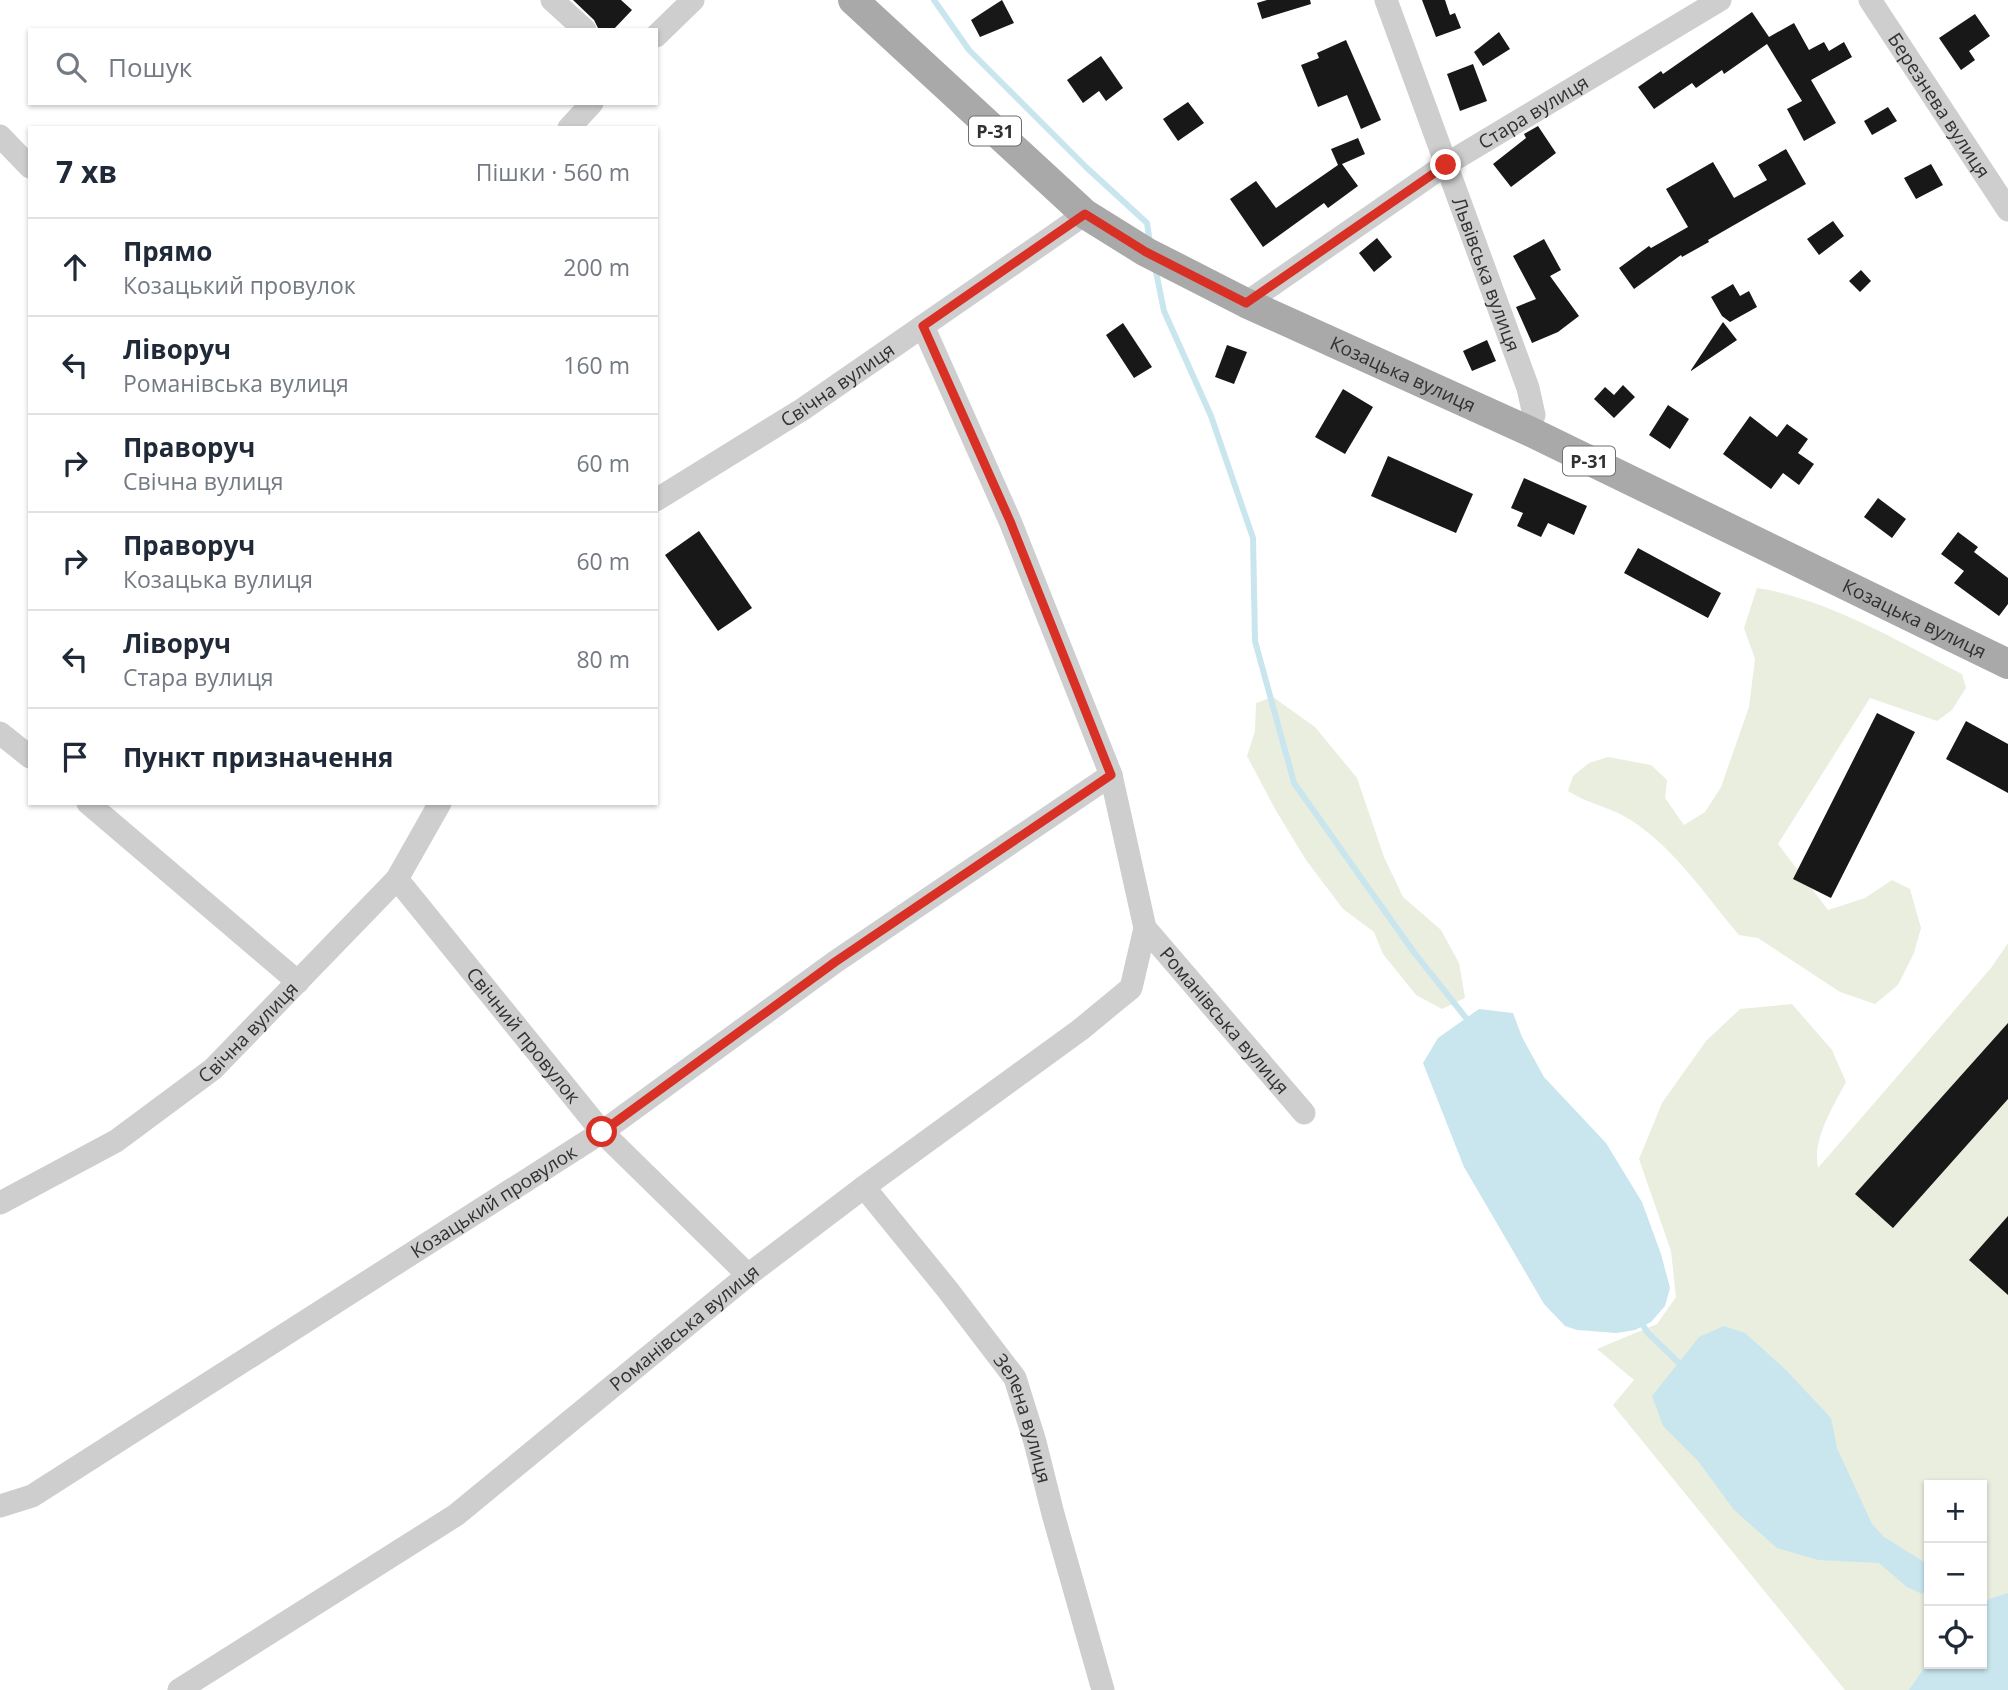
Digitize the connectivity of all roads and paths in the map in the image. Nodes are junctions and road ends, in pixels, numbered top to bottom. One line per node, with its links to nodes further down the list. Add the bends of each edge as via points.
1 (552, 0): 7 (street)
2 (693, 0): 8 (street)
3 (853, 0): 15 (main road, Козацька вулиця / Р-31)
4 (1386, 0): 13 (street, Львівська вулиця)
5 (1720, 0): 13 (street, Стара вулиця)
6 (1870, 0): 14 (street, Березнева вулиця)
7 (583, 28)
8 (658, 34)
9 (590, 105): 10 (street)
10 (571, 126)
11 (0, 136): 12 (street)
12 (28, 165)
13 (1446, 165): 16 (street, Стара вулиця); 18 (street, Львівська вулиця, via 1528,388 1534,415)
14 (2008, 210)
15 (1085, 214): 16 (main road, Козацька вулиця / Р-31); 17 (street, Свічна вулиця)
16 (1246, 303): 18 (main road, Козацька вулиця / Р-31)
17 (923, 326): 19 (street, Свічна вулиця, via 803,409); 23 (street, Романівська вулиця, via 1010,521)
18 (1529, 431): 20 (main road, Козацька вулиця / Р-31)
19 (658, 499)
20 (2008, 664)
21 (0, 733): 22 (street)
22 (28, 755)
23 (1111, 775): 27 (street, Романівська вулиця); 30 (street, Козацький провулок, via 835,962)
24 (90, 805): 28 (street)
25 (439, 805): 26 (street, Свічна вулиця)
26 (397, 879): 28 (street, Свічна вулиця); 30 (street, Свічний провулок)
27 (1145, 928): 29 (street, Романівська вулиця); 31 (street, Романівська вулиця, via 1131,988)
28 (298, 982): 32 (street, Свічна вулиця, via 213,1069 116,1141)
29 (1304, 1114)
30 (602, 1132): 33 (street, Свічний провулок); 34 (street, Козацький провулок, via 32,1496)
31 (864, 1187): 33 (street, Романівська вулиця); 36 (street, Зелена вулиця, via 1015,1378)
32 (0, 1203)
33 (748, 1275): 35 (street, Романівська вулиця, via 456,1515)
34 (0, 1506)
35 (180, 1690)
36 (1103, 1690)

